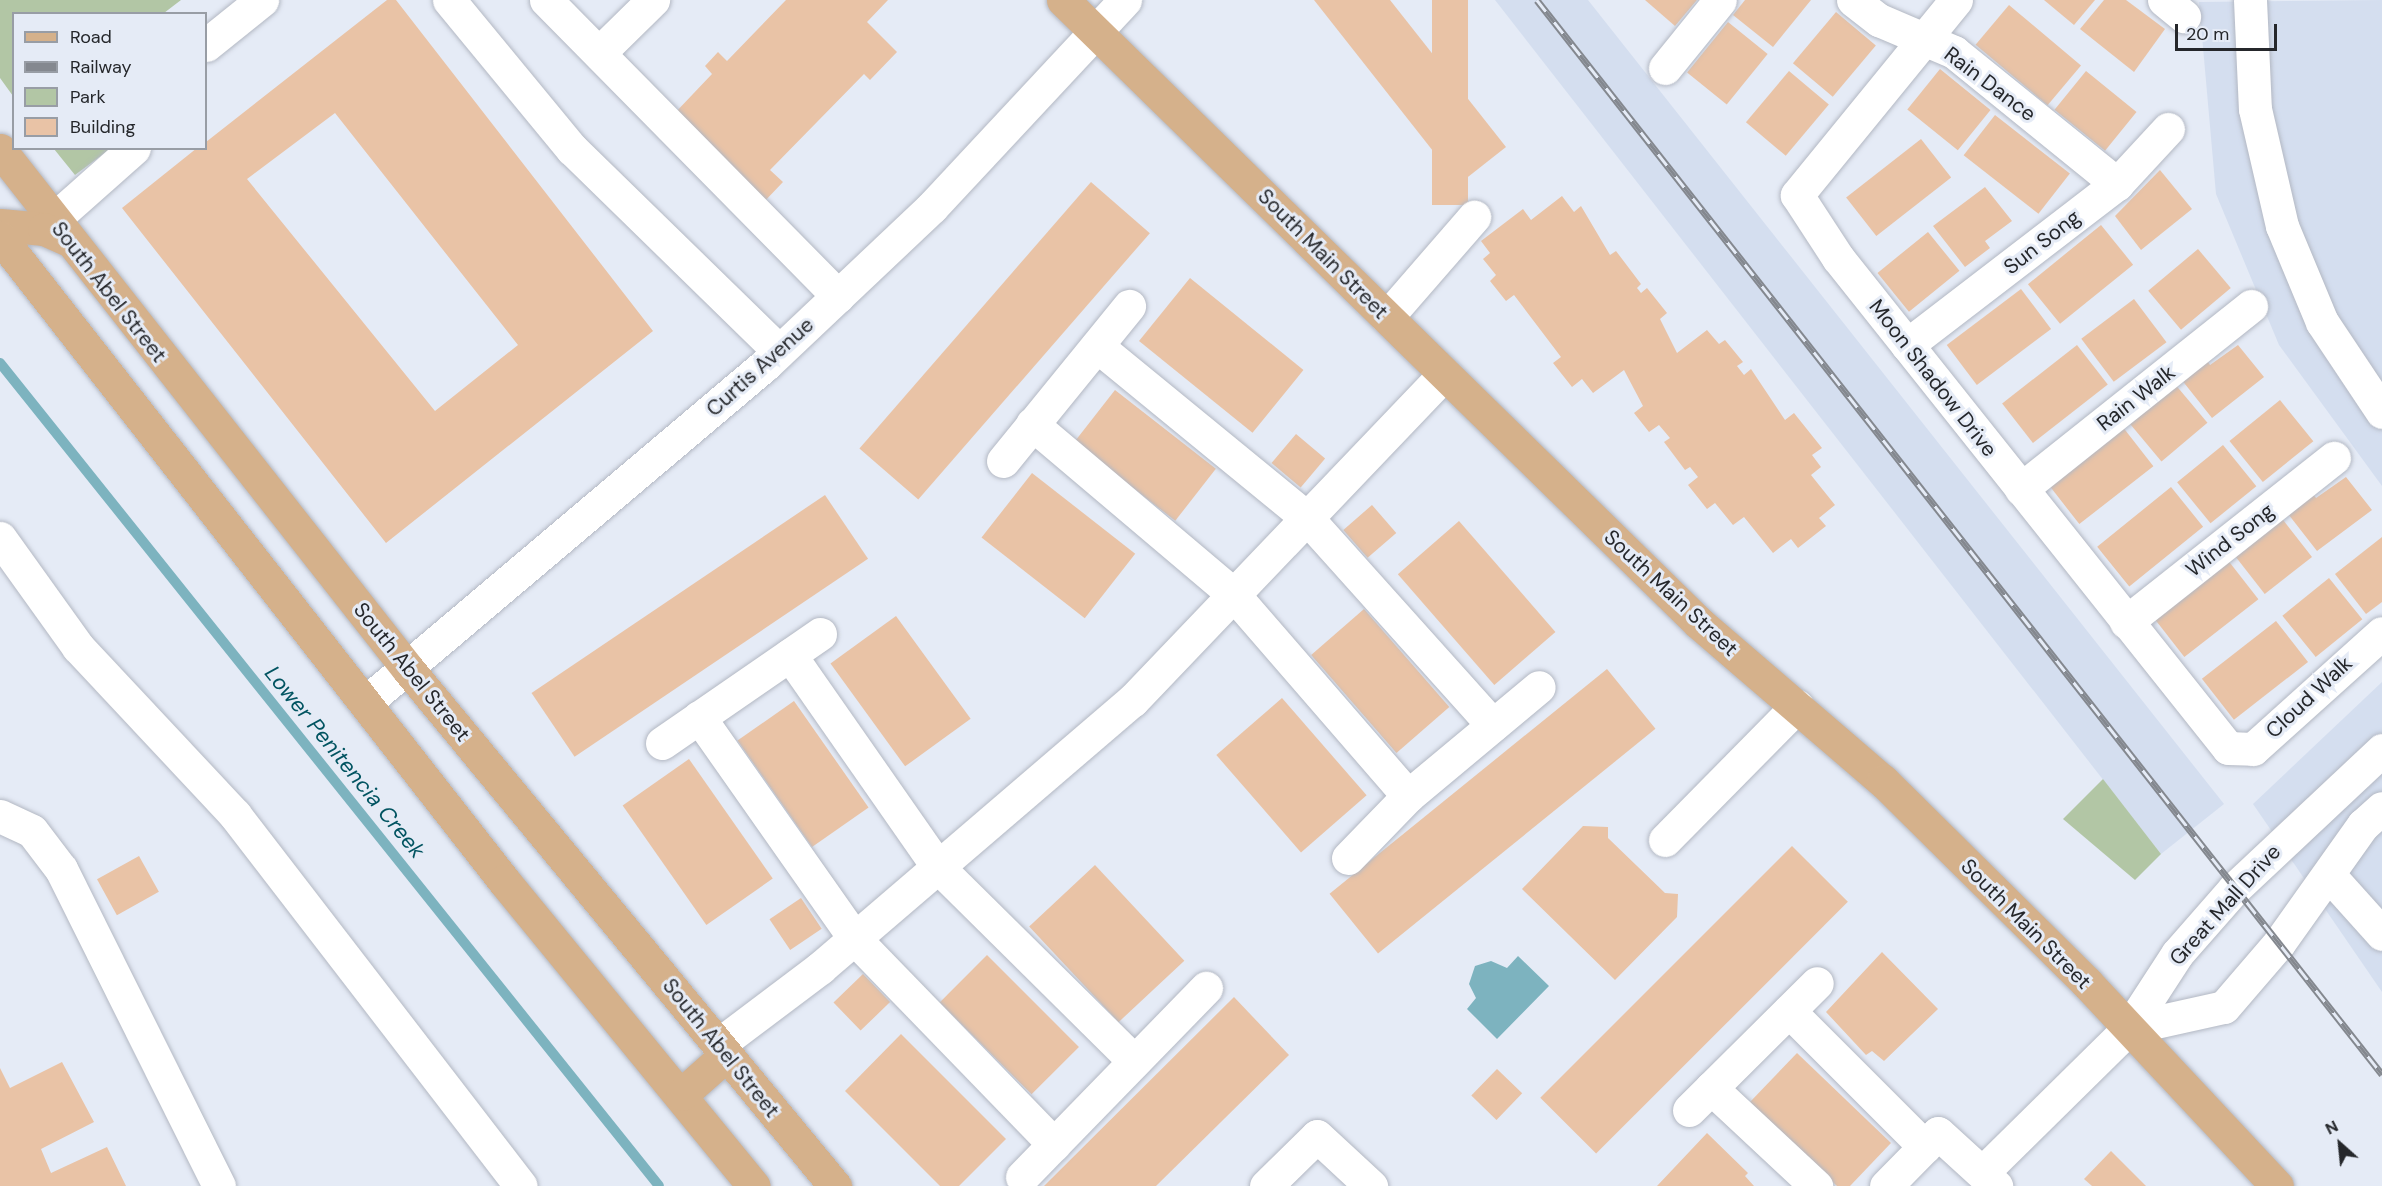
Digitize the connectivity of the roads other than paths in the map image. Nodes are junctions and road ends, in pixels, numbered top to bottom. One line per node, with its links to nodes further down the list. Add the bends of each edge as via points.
1 (262, 0): 13 (street)
2 (449, 0): 30 (street, via 572,148)
3 (546, 0): 14 (street)
4 (653, 0): 14 (street)
5 (1063, 0): 11 (main road, South Main Street)
6 (1125, 0): 11 (street, Curtis Avenue)
7 (1720, 0): 15 (street)
8 (1853, 0): 12 (street, Rain Dance, via 1879,20)
9 (1956, 0): 12 (street, Moon Shadow Drive)
10 (2250, 0): 32 (street, via 2255,109 2282,226 2322,322)
11 (1097, 33): 24 (street, Curtis Avenue, via 932,207); 27 (main road, South Main Street)
12 (1922, 39): 19 (street, Rain Dance, via 1954,52); 29 (street, Moon Shadow Drive, via 1797,195)
13 (207, 44)
14 (598, 53): 24 (street)
15 (1665, 68)
16 (2168, 129): 19 (street, Sun Song)
17 (0, 150): 22 (main road, South Abel Street)
18 (132, 150): 22 (street)
19 (2117, 184): 29 (street, Sun Song)
20 (1474, 217): 27 (street)
21 (0, 225): 22 (main road)
22 (62, 231): 44 (main road, South Abel Street)
23 (0, 237): 46 (main road)
24 (838, 296): 30 (street, Curtis Avenue)
25 (1129, 306): 28 (street)
26 (2251, 306): 36 (street, Rain Walk)
27 (1387, 317): 31 (main road, South Main Street)
28 (1097, 345): 33 (street); 37 (street)
29 (1907, 345): 36 (street, Moon Shadow Drive)
30 (779, 351): 44 (street, Curtis Avenue)
31 (1444, 374): 37 (street); 47 (main road, South Main Street, via 1699,623)
32 (2382, 412)
33 (1032, 424): 35 (street); 39 (street)
34 (2334, 458): 40 (street, Wind Song)
35 (1003, 460)
36 (2021, 489): 40 (street, Moon Shadow Drive)
37 (1307, 518): 39 (street); 49 (street)
38 (0, 538): 74 (street, via 78,648 235,815)
39 (1234, 596): 53 (street); 58 (street, via 1132,701)
40 (2126, 622): 52 (street, Moon Shadow Drive)
41 (2382, 633): 52 (street, Cloud Walk, via 2253,749)
42 (820, 634): 43 (street)
43 (790, 655): 48 (street); 58 (street)
44 (408, 669): 46 (street, Curtis Avenue); 66 (main road, South Abel Street)
45 (1539, 687): 49 (street)
46 (366, 702): 68 (main road, via 504,881)
47 (1797, 706): 56 (street); 65 (main road, South Main Street, via 1883,781)
48 (699, 717): 50 (street); 61 (street)
49 (1493, 725): 53 (street)
50 (662, 742)
51 (2382, 750): 65 (street, Great Mall Drive, via 2234,889 2177,954)
52 (2234, 752)
53 (1408, 796): 57 (street)
54 (2382, 808): 59 (street, via 2363,825)
55 (0, 816): 73 (street, via 32,831 62,869)
56 (1665, 840)
57 (1348, 858)
58 (938, 867): 61 (street); 67 (street)
59 (2329, 875): 60 (street); 65 (street, via 2224,1007)
60 (2382, 934)
61 (855, 939): 66 (street); 69 (street)
62 (1817, 983): 64 (street)
63 (1206, 988): 67 (street)
64 (1789, 1011): 70 (street); 79 (street, via 1700,1099)
65 (2129, 1028): 72 (street, Great Mall Drive); 81 (main road, South Main Street)
66 (722, 1050): 68 (main road); 76 (main road, South Abel Street)
67 (1134, 1062): 69 (street)
68 (682, 1094): 75 (main road)
69 (1054, 1144): 71 (street)
70 (1925, 1147): 72 (street, via 1938,1133); 80 (street)
71 (1022, 1177)
72 (1989, 1179)
73 (219, 1186)
74 (521, 1186)
75 (754, 1186)
76 (835, 1186)
77 (1266, 1186): 78 (street, via 1317,1136)
78 (1371, 1186)
79 (1816, 1186)
80 (1886, 1186)
81 (2277, 1186)

